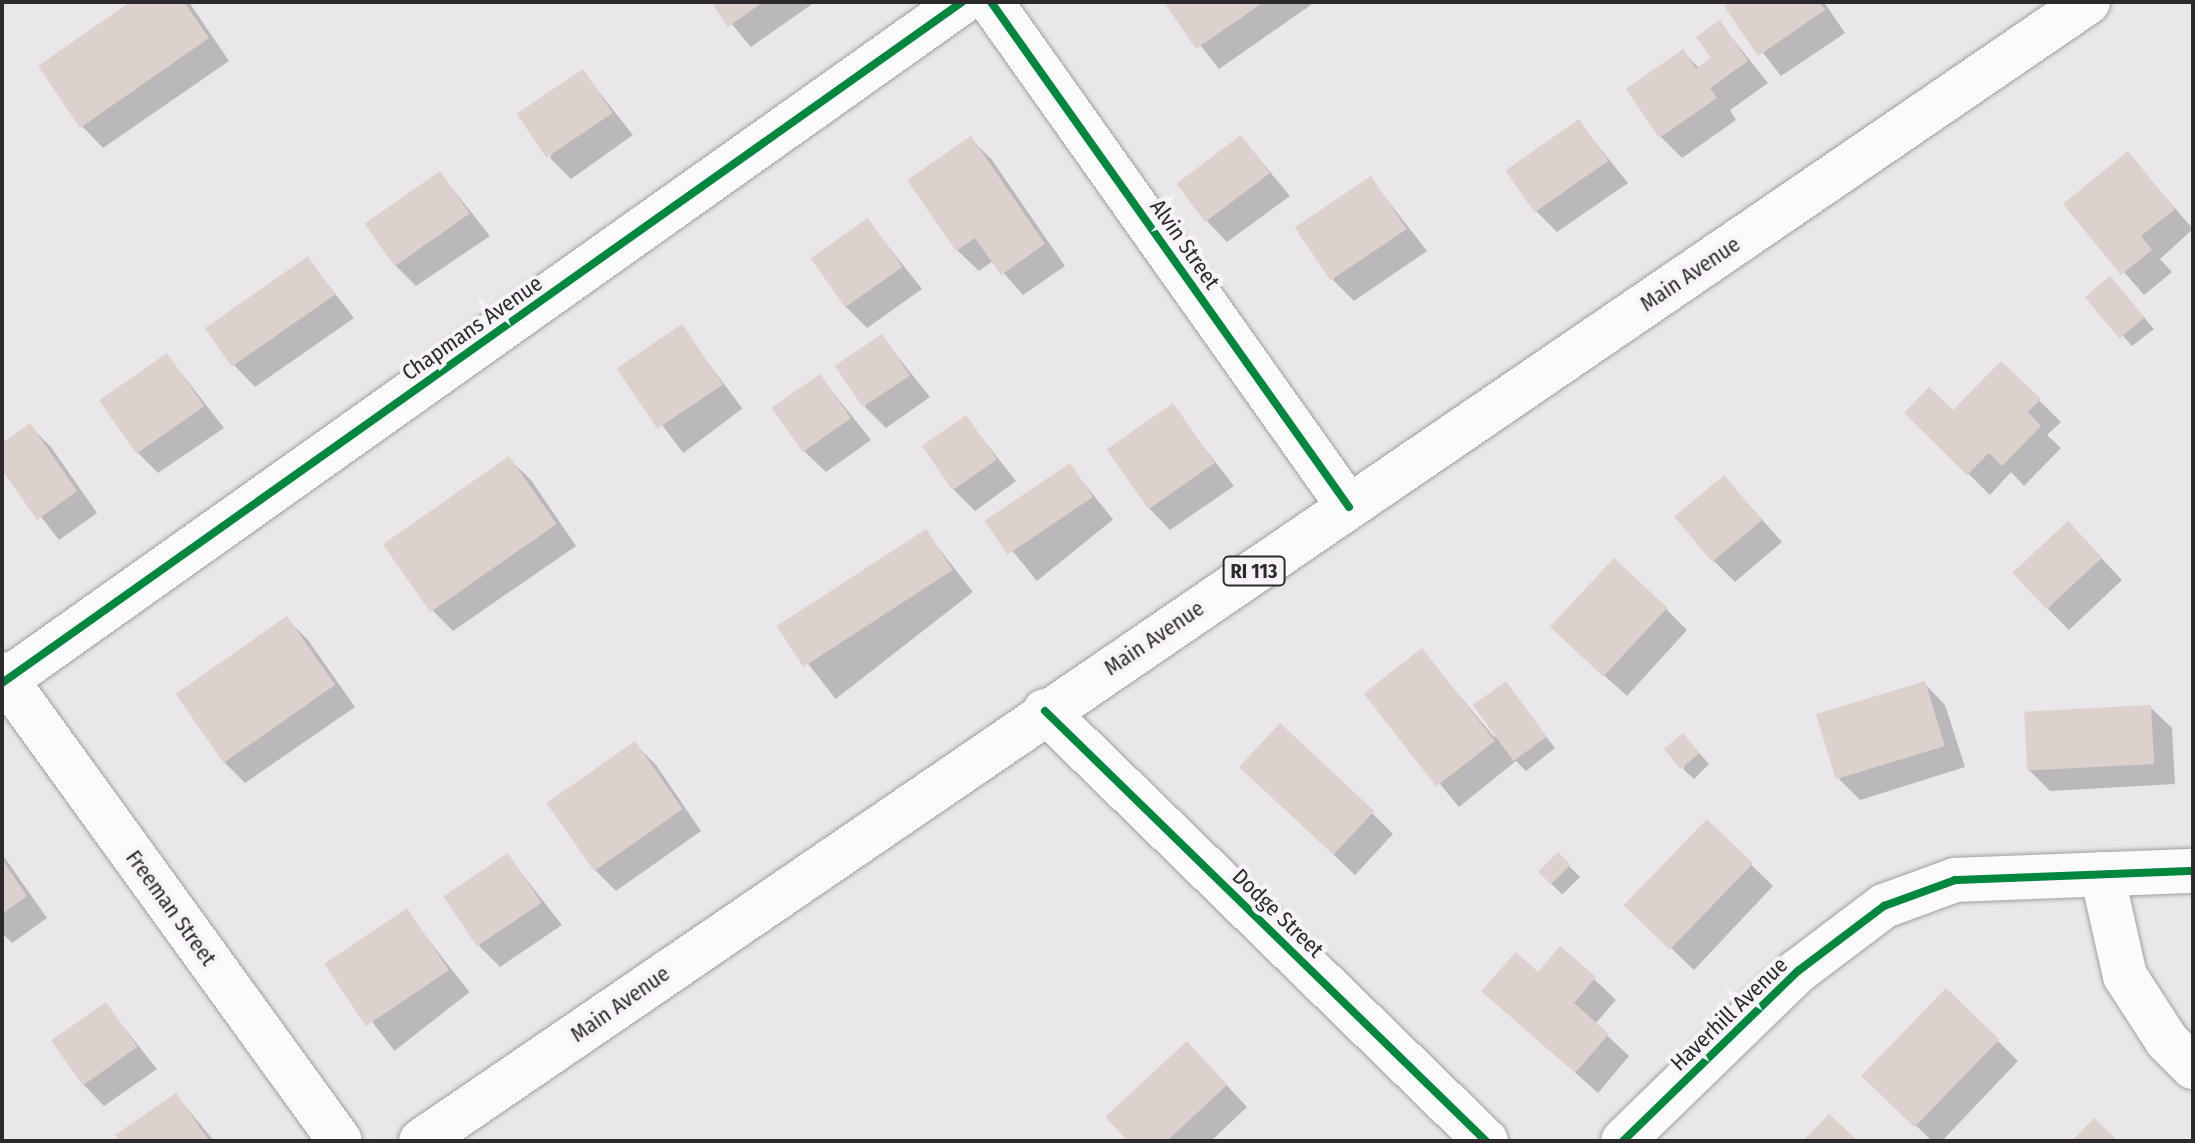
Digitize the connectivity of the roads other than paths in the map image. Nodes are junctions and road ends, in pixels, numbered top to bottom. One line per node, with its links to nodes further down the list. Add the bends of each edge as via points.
1 (962, 2): 5 (street, Chapmans Avenue)
2 (991, 2): 4 (street, Alvin Street)
3 (2088, 2): 4 (street, Main Avenue / RI 113)
4 (1349, 507): 6 (street, Main Avenue / RI 113)
5 (3, 679): 10 (street, Freeman Street)
6 (1045, 711): 11 (street, Main Avenue / RI 113); 12 (street, Dodge Street)
7 (2193, 871): 8 (street, Haverhill Avenue)
8 (2102, 874): 9 (street, via 2125,976 2167,1041); 13 (street, Haverhill Avenue, via 1955,880 1884,906 1798,971)
9 (2193, 1067)
10 (340, 1141)
11 (421, 1141)
12 (1486, 1141)
13 (1623, 1141)

